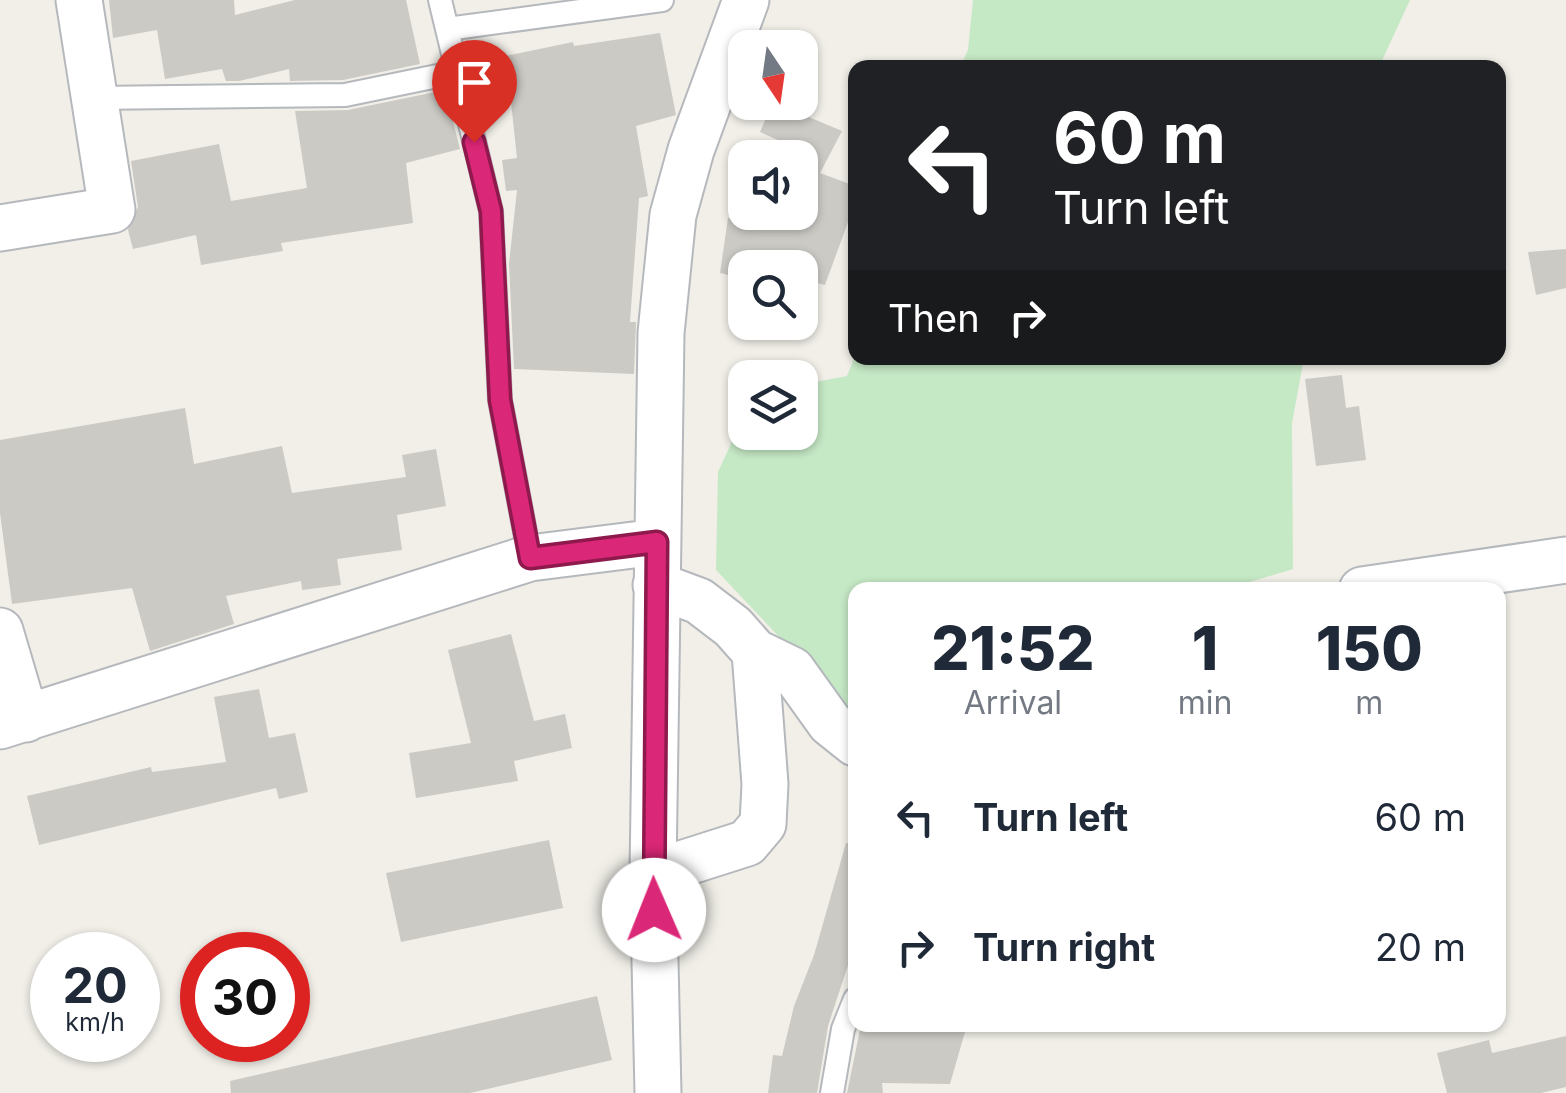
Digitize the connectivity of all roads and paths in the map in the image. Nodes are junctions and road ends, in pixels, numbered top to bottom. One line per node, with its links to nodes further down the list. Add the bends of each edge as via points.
1 (79, 0): 7 (street)
2 (440, 0): 5 (lane)
3 (662, 0): 5 (lane)
4 (746, 0): 11 (street, via 673,215 661,332)
5 (447, 29): 6 (lane)
6 (458, 72): 7 (lane, via 344,95); 9 (lane, via 491,211 500,400)
7 (94, 98): 8 (street, via 112,210)
8 (0, 228)
9 (530, 558): 11 (street); 15 (street)
10 (1566, 560): 12 (street)
11 (657, 564): 14 (street); 17 (street)
12 (1416, 582)
13 (0, 631): 15 (street)
14 (755, 652): 16 (street, via 792,670 830,724); 17 (street, via 763,824 747,843)
15 (13, 722)
16 (848, 738)
17 (652, 874): 19 (street)
18 (848, 1016): 20 (lane)
19 (658, 1093)
20 (832, 1093)

